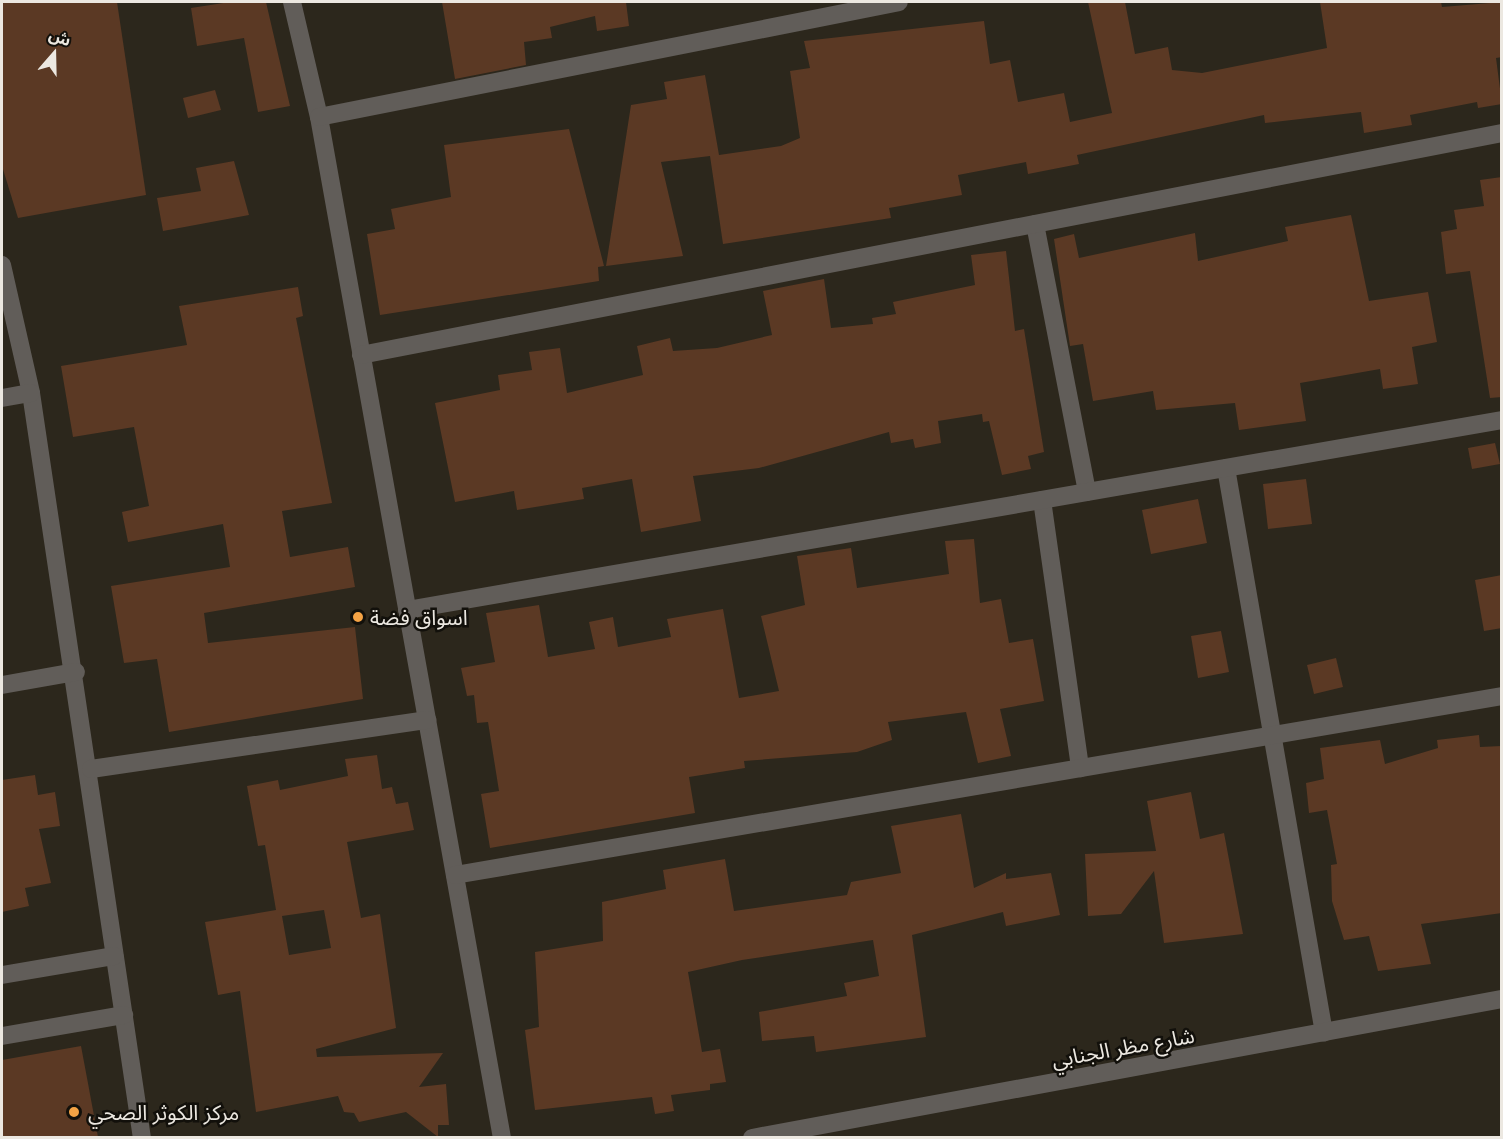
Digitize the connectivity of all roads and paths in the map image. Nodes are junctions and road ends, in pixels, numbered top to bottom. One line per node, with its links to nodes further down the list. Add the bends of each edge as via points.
1 (292, 2): 3 (street)
2 (899, 2): 3 (street)
3 (319, 117): 7 (street)
4 (1502, 134): 5 (street)
5 (1035, 224): 7 (street); 12 (street)
6 (2, 265): 8 (street)
7 (362, 355): 14 (street)
8 (31, 393): 9 (street); 15 (street)
9 (2, 398)
10 (1502, 420): 11 (street)
11 (1227, 468): 12 (street); 19 (street)
12 (1087, 492): 13 (street)
13 (1042, 500): 14 (street); 20 (street)
14 (407, 610): 18 (street)
15 (76, 672): 16 (street); 21 (street)
16 (2, 685)
17 (1502, 696): 19 (street)
18 (427, 720): 21 (street); 22 (street)
19 (1274, 735): 20 (street); 27 (street)
20 (1080, 768): 22 (street)
21 (91, 769): 23 (street)
22 (455, 875): 30 (street)
23 (114, 956): 24 (street); 26 (street)
24 (2, 975)
25 (1502, 999): 27 (street, شارع مظر الجنابي)
26 (123, 1015): 28 (street); 29 (street)
27 (1324, 1033): 31 (street, شارع مظر الجنابي)
28 (2, 1036)
29 (142, 1137)
30 (502, 1137)
31 (752, 1137)

